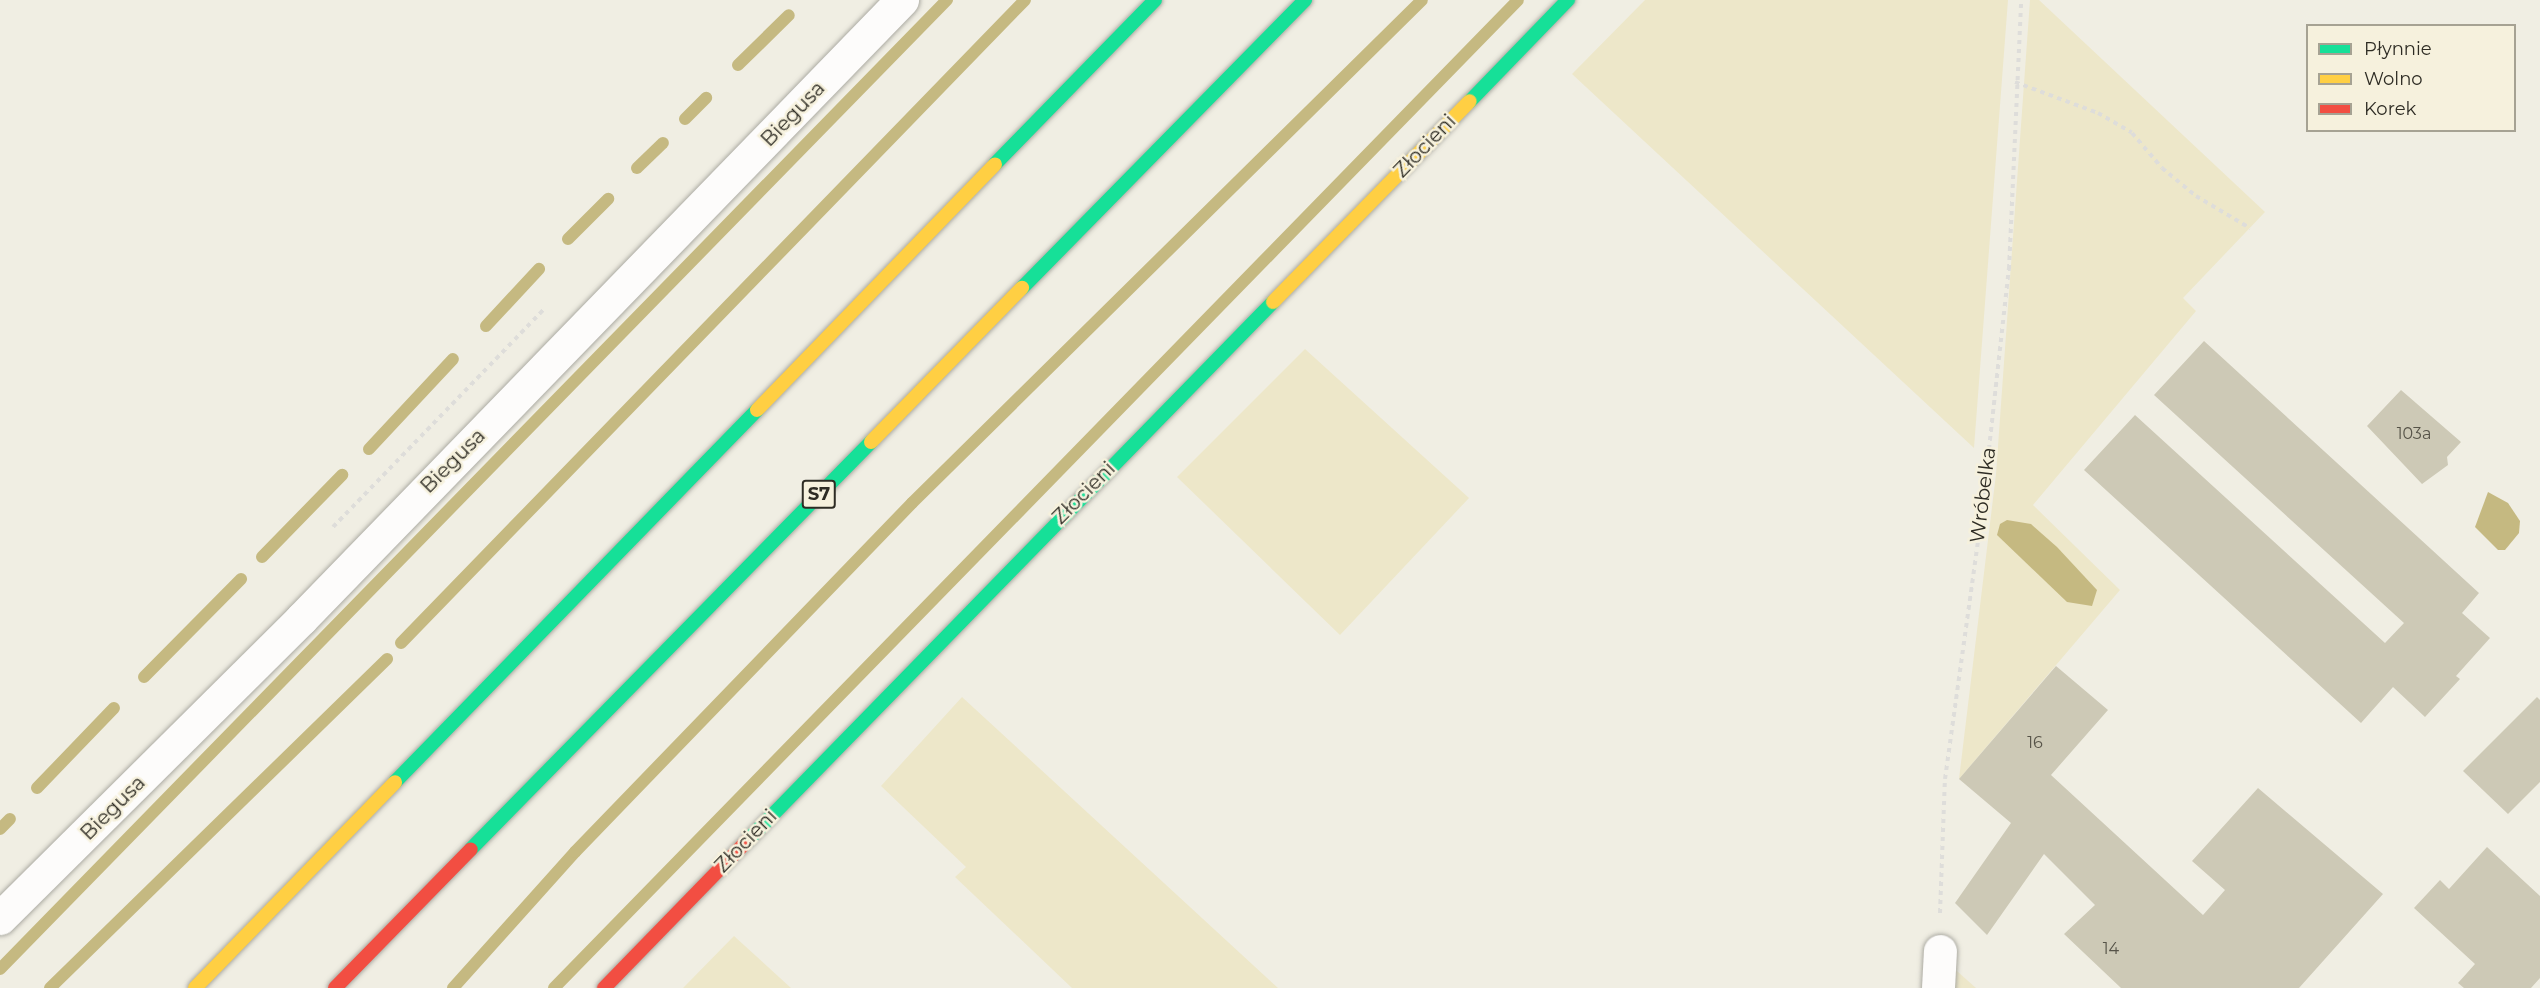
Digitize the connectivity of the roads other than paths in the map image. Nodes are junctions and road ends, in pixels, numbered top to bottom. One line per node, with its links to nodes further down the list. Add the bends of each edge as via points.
1 (902, 0): 5 (street, Biegusa, via 301,619)
2 (1155, 0): 7 (main road)
3 (1305, 0): 8 (main road, S7)
4 (1568, 0): 9 (main road, Złocieni)
5 (0, 918)
6 (1940, 951): 10 (street)
7 (195, 988)
8 (335, 988)
9 (604, 988)
10 (1938, 988)

